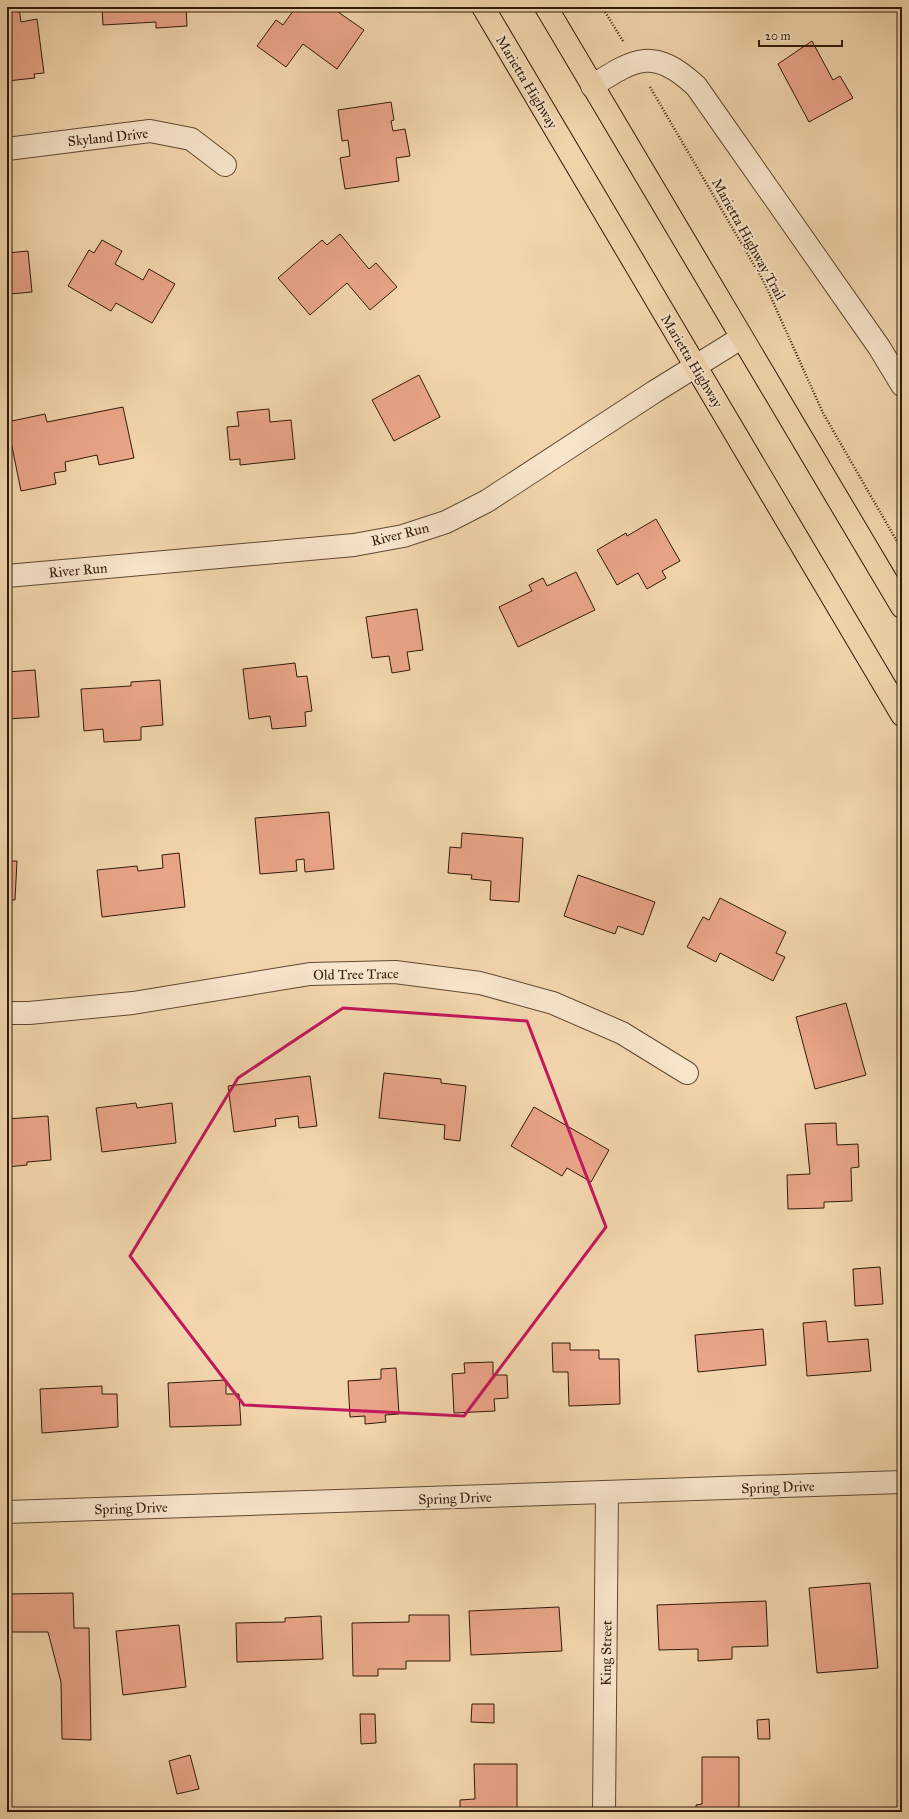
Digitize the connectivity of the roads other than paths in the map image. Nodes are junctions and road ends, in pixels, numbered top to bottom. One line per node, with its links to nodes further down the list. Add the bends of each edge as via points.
1 (483, 7): 7 (highway, Marietta Highway)
2 (546, 7): 3 (highway)
3 (592, 86): 6 (highway); 8 (street, via 635,62 657,62 670,66 696,86 879,347)
4 (7, 149): 5 (street, Skyland Drive, via 150,131 191,139)
5 (225, 165)
6 (741, 338): 7 (street, River Run); 10 (highway)
7 (695, 367): 9 (street, River Run, via 487,501 446,522 403,536 354,545); 11 (highway, Marietta Highway)
8 (902, 385)
9 (7, 576)
10 (902, 607)
11 (902, 715)
12 (7, 1013): 13 (street, Old Tree Trace, via 134,1003 310,974 395,972 480,983 553,1003 622,1033)
13 (687, 1073)
14 (902, 1482): 15 (street, Spring Drive)
15 (607, 1493): 16 (street, Spring Drive); 17 (street, King Street)
16 (7, 1512)
17 (604, 1812)

